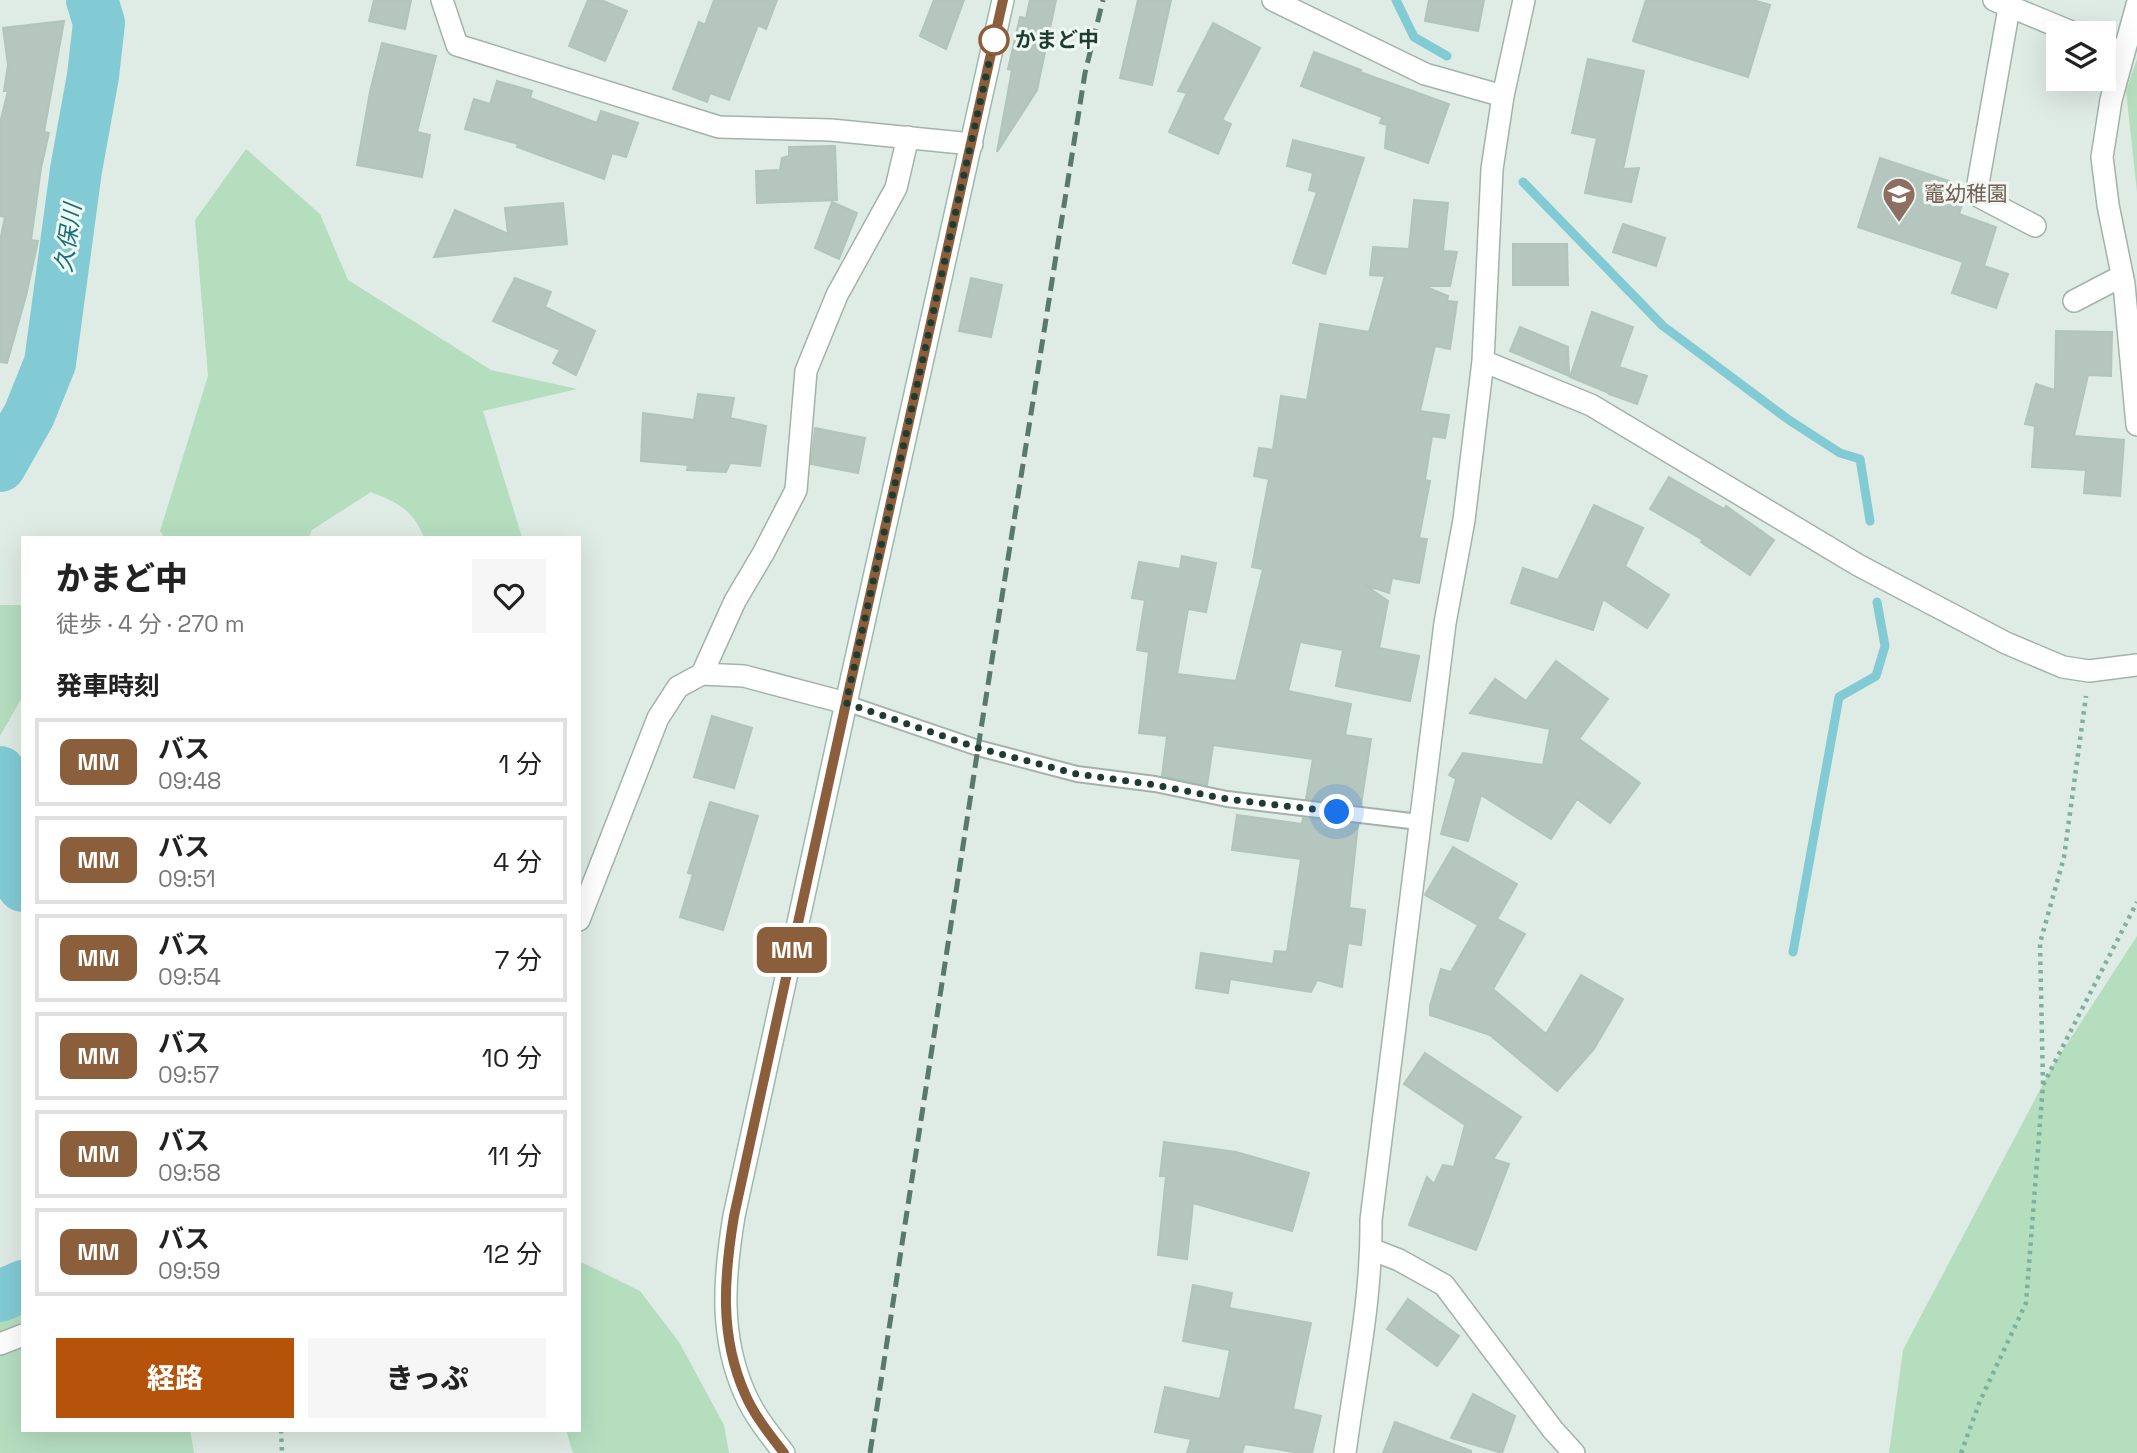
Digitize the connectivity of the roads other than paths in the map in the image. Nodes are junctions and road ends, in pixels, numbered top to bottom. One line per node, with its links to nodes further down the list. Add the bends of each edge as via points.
1 (442, 0): 11 (street, via 457,45 719,127)
2 (1003, 0): 12 (street)
3 (1272, 0): 10 (street, via 1425,74)
4 (1524, 0): 10 (street)
5 (2001, 4): 7 (street); 13 (street, via 1976,195)
6 (2137, 5): 9 (street)
7 (2046, 22)
8 (2116, 50): 9 (street)
9 (2124, 53): 14 (street, via 2102,158)
10 (1503, 96): 16 (street, via 1492,169)
11 (908, 137): 12 (street); 19 (street, via 896,188 837,295 806,371 796,491 735,601)
12 (972, 144): 20 (street)
13 (2035, 226)
14 (2122, 276): 15 (street); 17 (street)
15 (2074, 301)
16 (1483, 361): 18 (street, via 1591,405 1858,565 2006,643 2063,667 2089,671); 21 (street)
17 (2137, 425)
18 (2137, 665)
19 (702, 674): 20 (street, via 744,676); 22 (street, via 678,687 659,718)
20 (846, 703): 21 (lane, via 978,748 1077,774 1227,799); 26 (street, via 734,1216 725,1285 725,1321 745,1394)
21 (1419, 822): 23 (street)
22 (581, 915)
23 (1371, 1249): 27 (street); 28 (street, via 1444,1285)
24 (21, 1336): 25 (street)
25 (0, 1344)
26 (784, 1453)
27 (1345, 1453)
28 (1574, 1453)

